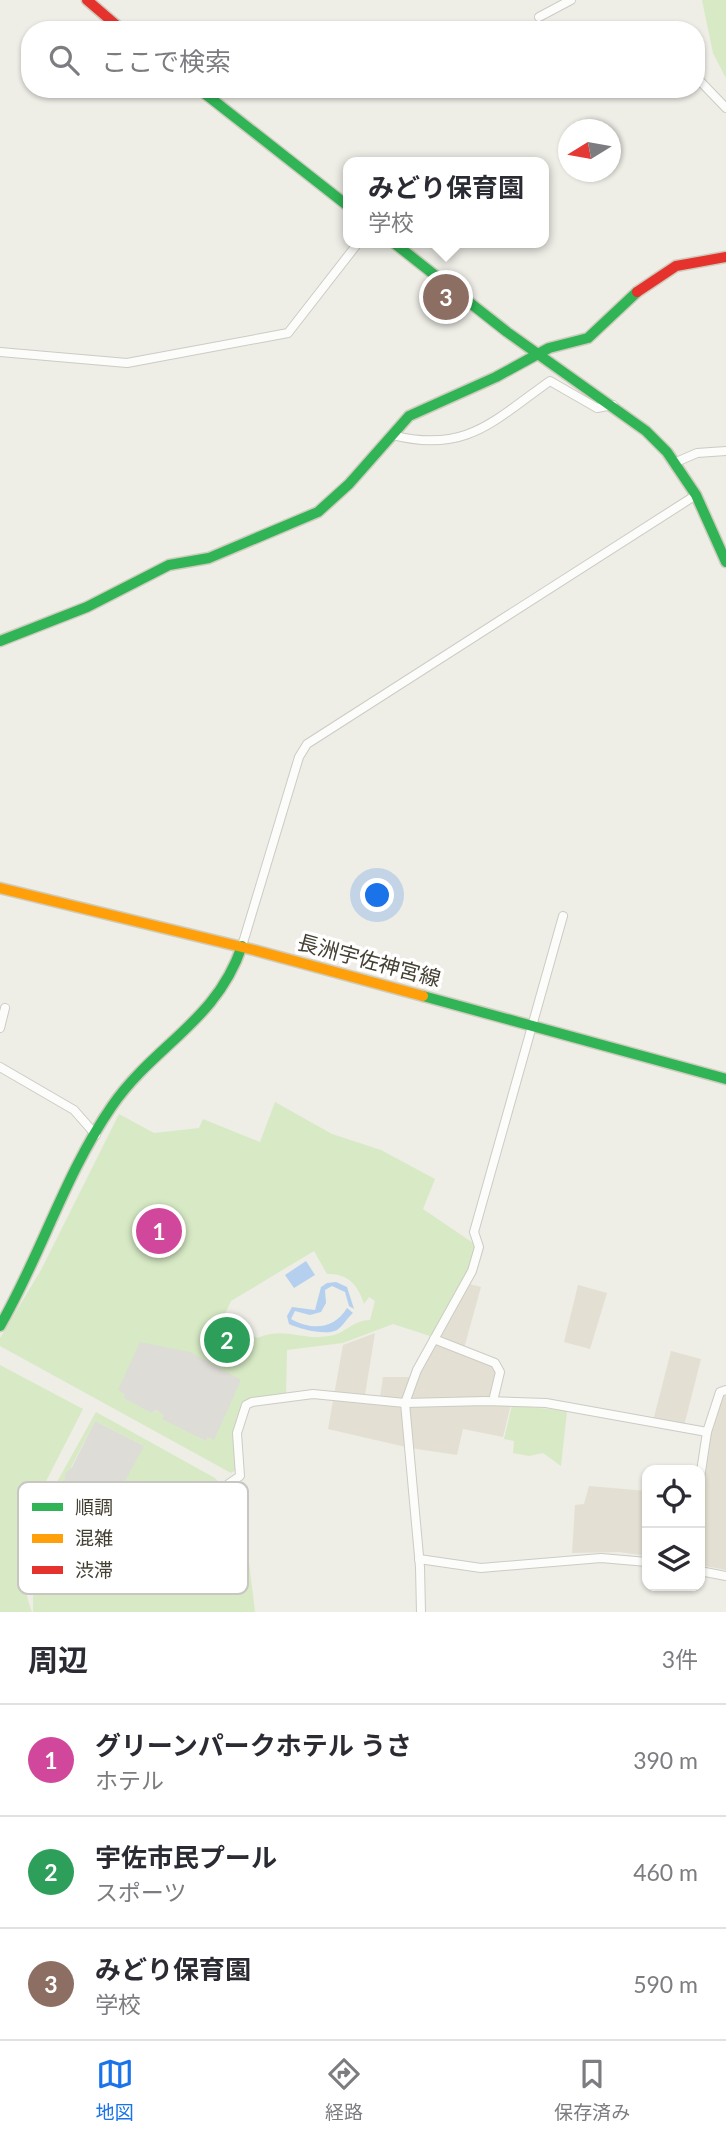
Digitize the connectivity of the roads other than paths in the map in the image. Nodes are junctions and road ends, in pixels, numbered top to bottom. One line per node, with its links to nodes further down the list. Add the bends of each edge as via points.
1 (86, 0): 4 (street)
2 (572, 0): 3 (street)
3 (539, 16)
4 (111, 21)
5 (705, 86): 7 (street)
6 (210, 98): 8 (street)
7 (726, 108)
8 (343, 202)
9 (354, 248): 12 (street, via 288,333 127,363)
10 (400, 248): 13 (street)
11 (726, 257): 13 (street, via 676,267 635,294 596,333)
12 (0, 352)
13 (536, 354): 14 (street); 15 (street, via 414,414)
14 (613, 405): 15 (street, via 597,408 550,381 512,410 460,439); 17 (street, via 646,431)
15 (392, 435): 20 (street, via 318,512 209,558 169,565 71,614)
16 (726, 451): 17 (street, via 697,453)
17 (674, 463): 18 (street)
18 (696, 495): 19 (street); 23 (street, via 307,744 299,757)
19 (726, 562)
20 (0, 641)
21 (0, 888): 23 (street, 長洲宇佐神宮線)
22 (563, 916): 25 (street)
23 (242, 946): 25 (street, 長洲宇佐神宮線); 29 (street, via 217,1002 133,1080)
24 (5, 1008): 26 (street)
25 (533, 1026): 28 (street, 長洲宇佐神宮線); 31 (street, via 474,1232 479,1247 472,1271)
26 (0, 1028)
27 (0, 1067): 29 (street, via 74,1110)
28 (726, 1079)
29 (96, 1135): 30 (street)
30 (0, 1326)
31 (434, 1339): 33 (street, via 495,1363 500,1372); 34 (street)
32 (726, 1390): 35 (street, via 720,1392)
33 (493, 1401): 34 (street); 35 (street, via 546,1403)
34 (405, 1403): 37 (street, via 323,1394 250,1402 237,1433 239,1478); 38 (street)
35 (707, 1432): 36 (street)
36 (702, 1465)
37 (232, 1482)
38 (419, 1559): 39 (street, via 492,1568 601,1558); 42 (street)
39 (642, 1562)
40 (705, 1572): 41 (street)
41 (726, 1576)
42 (421, 1612)

